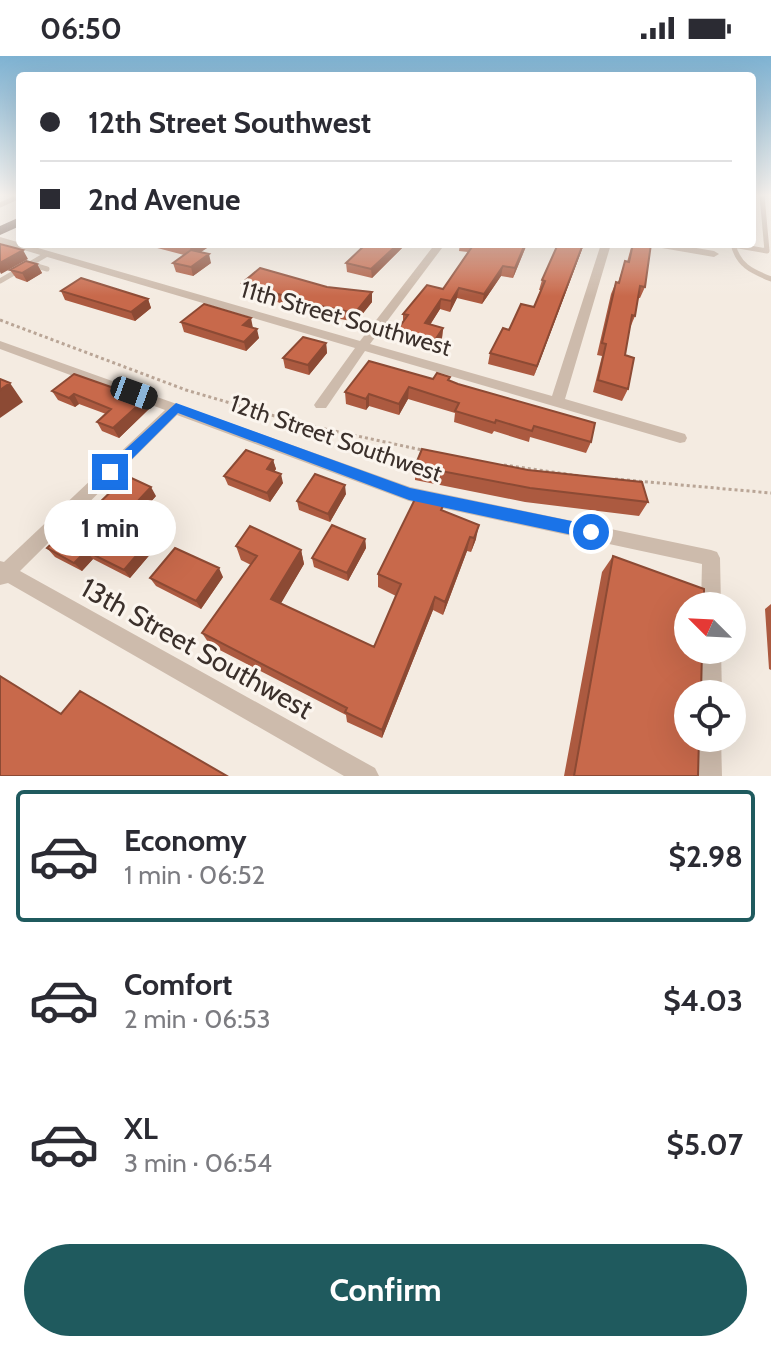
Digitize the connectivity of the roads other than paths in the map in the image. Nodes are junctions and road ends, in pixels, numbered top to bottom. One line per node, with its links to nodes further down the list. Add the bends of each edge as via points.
1 (765, 229): 7 (lane, via 767,251)
2 (27, 248): 8 (street, 11th Street Southwest)
3 (437, 248): 14 (street)
4 (605, 248): 16 (street)
5 (679, 248): 9 (street)
6 (734, 248): 12 (lane, via 737,260)
7 (752, 248)
8 (47, 254): 10 (lane); 14 (street, 11th Street Southwest)
9 (714, 254)
10 (30, 264): 11 (lane); 13 (lane)
11 (47, 269)
12 (771, 279)
13 (0, 281)
14 (363, 345): 16 (street, 11th Street Southwest); 17 (street)
15 (2, 347): 18 (street, 12th Street Southwest)
16 (557, 403): 19 (street, 11th Street Southwest)
17 (321, 405)
18 (176, 408): 20 (street); 21 (street, 12th Street Southwest, via 409,494 711,558)
19 (680, 438)
20 (2, 573): 23 (street, 13th Street Southwest)
21 (711, 592)
22 (710, 752): 24 (street)
23 (367, 776)
24 (710, 776)

